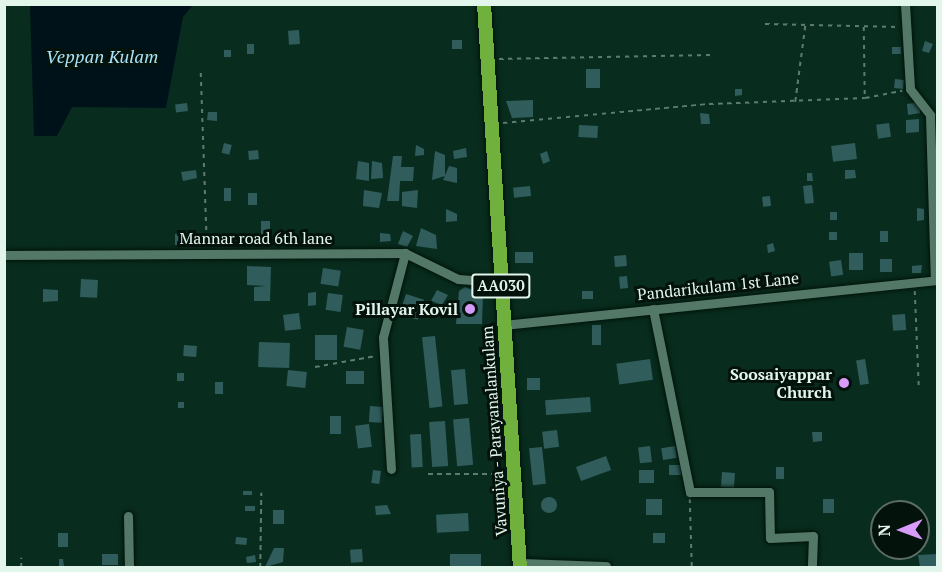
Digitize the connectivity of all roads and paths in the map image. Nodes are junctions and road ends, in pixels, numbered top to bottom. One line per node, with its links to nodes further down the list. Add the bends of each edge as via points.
1 (484, 4): 8 (highway, Vavuniya - Parayanalankulam / AA030)
2 (905, 4): 6 (street)
3 (765, 24): 4 (path)
4 (805, 25): 5 (path); 12 (path)
5 (864, 26): 6 (path); 11 (path)
6 (907, 27): 10 (street)
7 (711, 55): 8 (path)
8 (488, 59): 13 (highway, Vavuniya - Parayanalankulam / AA030)
9 (201, 73): 14 (path)
10 (910, 89): 11 (path); 17 (street, via 930,115)
11 (865, 98): 12 (path)
12 (795, 102): 13 (path, via 709,104)
13 (490, 124): 18 (highway, Vavuniya - Parayanalankulam / AA030)
14 (207, 252): 15 (street, Mannar road 6th lane); 16 (street, Mannar road 6th lane)
15 (405, 253): 18 (street, Mannar road 6th lane, via 458,279); 22 (street, via 383,337)
16 (4, 255)
17 (936, 280): 19 (street, Pandarikulam 1st Lane)
18 (501, 282): 21 (highway, Vavuniya - Parayanalankulam / AA030)
19 (915, 282): 20 (street, Pandarikulam 1st Lane); 24 (path)
20 (653, 309): 21 (street, Pandarikulam 1st Lane); 28 (street)
21 (503, 325): 32 (highway, Vavuniya - Parayanalankulam / AA030)
22 (384, 354): 23 (path); 25 (street)
23 (315, 367)
24 (919, 386)
25 (391, 469)
26 (428, 474): 27 (path, via 504,474)
27 (505, 485)
28 (690, 492): 37 (path); 38 (street, via 769,492 770,538 813,536)
29 (261, 493): 36 (path)
30 (128, 516): 35 (street)
31 (21, 558): 34 (path)
32 (520, 565): 33 (street)
33 (606, 566)
34 (21, 567)
35 (129, 567)
36 (260, 567)
37 (692, 567)
38 (812, 567)

